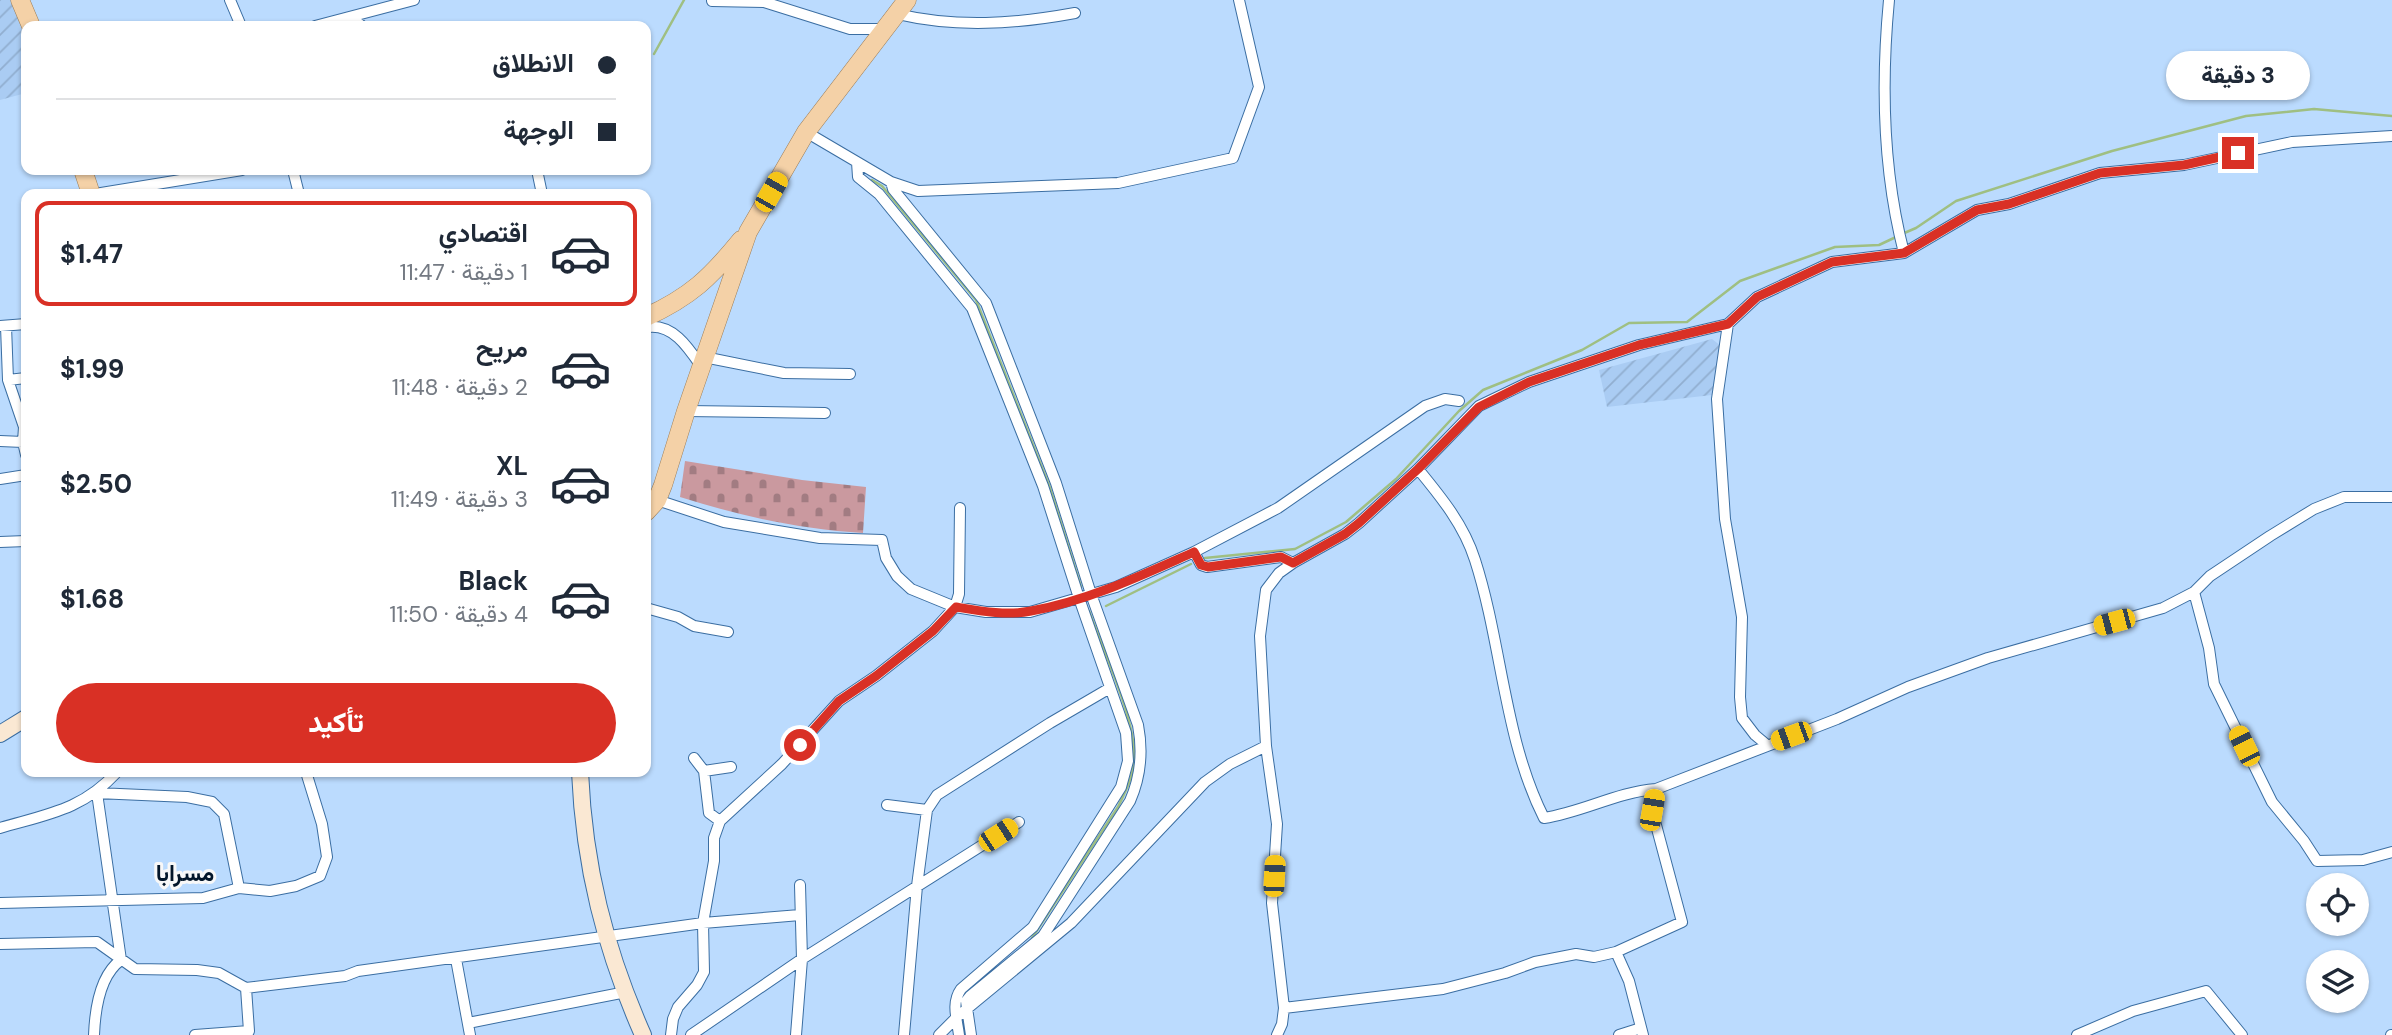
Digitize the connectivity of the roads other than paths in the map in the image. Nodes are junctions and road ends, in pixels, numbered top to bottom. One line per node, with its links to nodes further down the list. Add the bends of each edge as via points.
1 (20, 0): 10 (main road)
2 (230, 0): 11 (street)
3 (414, 0): 9 (street)
4 (1239, 0): 18 (street, via 1259,87 1233,158 1118,183 918,191)
5 (1889, 0): 21 (street, via 1889,184)
6 (712, 1): 8 (street, via 764,2 850,29)
7 (1075, 13): 8 (street, via 978,24)
8 (897, 15): 14 (main road)
9 (351, 17): 12 (street); 13 (street)
10 (29, 21)
11 (239, 21)
12 (335, 21)
13 (356, 21)
14 (806, 132): 16 (street); 20 (main road)
15 (2392, 136): 21 (street, via 2292,142 2184,165 2100,173 1977,210)
16 (857, 162): 18 (street); 50 (street, via 858,177 879,194 972,308)
17 (211, 175): 19 (street)
18 (891, 182): 50 (street, via 986,303 1056,483)
19 (124, 189)
20 (748, 232): 22 (main road, via 716,271); 27 (main road)
21 (1904, 253): 24 (street, via 1832,262 1757,297)
22 (651, 321)
23 (21, 324): 26 (street)
24 (1728, 324): 39 (street, via 1639,345 1529,382 1479,407); 57 (street, via 1717,399 1725,519 1742,617 1740,697 1742,718)
25 (651, 325): 27 (street, via 671,331)
26 (3, 326): 30 (street)
27 (703, 361): 28 (street, via 784,373); 34 (main road)
28 (850, 374)
29 (21, 379): 30 (street)
30 (8, 380): 32 (street)
31 (0, 397): 32 (street)
32 (13, 397): 36 (street)
33 (1459, 401): 47 (street, via 1445,399 1425,406 1278,508)
34 (686, 411): 35 (street); 43 (main road)
35 (825, 413)
36 (21, 417)
37 (0, 441): 38 (street)
38 (21, 442)
39 (1418, 469): 48 (street, via 1345,534); 65 (street, via 1453,513 1475,558 1518,747 1544,818 1633,791)
40 (21, 476): 41 (street)
41 (0, 479)
42 (2392, 497): 49 (street, via 2344,497 2314,509 2220,569)
43 (651, 506): 51 (street, via 820,538 882,540 886,558 911,589)
44 (960, 508): 51 (street)
45 (21, 541): 46 (street)
46 (0, 542)
47 (1194, 552): 48 (street, via 1201,565 1208,567 1281,557); 50 (street)
48 (1293, 563): 58 (street, via 1266,590 1260,636)
49 (2194, 592): 57 (street, via 2163,608 1987,658); 72 (street, via 2214,684 2272,802 2317,862 2363,860)
50 (1085, 596): 51 (street, via 1030,612); 54 (street); 88 (street, via 1138,724 1141,752 1135,790 1043,936 970,996)
51 (956, 607): 69 (street, via 933,631 839,701 782,764)
52 (651, 609): 53 (street, via 694,626)
53 (728, 632)
54 (1110, 688): 68 (street, via 936,795); 90 (street, via 1126,733 1128,761 1121,787 1032,927 956,996)
55 (21, 721): 56 (main road)
56 (0, 734)
57 (1767, 745): 65 (street)
58 (1266, 746): 88 (street, via 1205,782 1071,922); 89 (street, via 1277,824 1272,903)
59 (694, 758): 61 (street)
60 (732, 767): 61 (street)
61 (704, 771): 69 (street, via 709,813)
62 (112, 777): 66 (street)
63 (308, 777): 75 (street, via 327,857 320,876 270,891)
64 (580, 777): 80 (main road, via 584,833)
65 (1656, 789): 82 (street, via 1652,810 1682,922)
66 (97, 793): 71 (street, via 75,805); 75 (street, via 212,802 224,814); 76 (street)
67 (887, 804): 68 (street)
68 (927, 810): 74 (street)
69 (720, 821): 79 (street)
70 (1018, 822): 74 (street)
71 (0, 828)
72 (2392, 852)
73 (800, 885): 78 (street)
74 (917, 887): 84 (street); 101 (street)
75 (239, 888): 76 (street, via 203,898)
76 (113, 901): 77 (street); 85 (street)
77 (0, 903)
78 (800, 915): 79 (street); 84 (street)
79 (703, 923): 80 (street); 98 (street, via 704,972 678,1006)
80 (605, 936): 83 (street); 87 (main road)
81 (0, 944): 85 (street, via 97,942)
82 (1616, 952): 89 (street, via 1535,962 1443,989); 92 (street)
83 (456, 959): 86 (street); 91 (street)
84 (802, 959): 99 (street); 100 (street)
85 (121, 960): 86 (street, via 135,969 219,973); 94 (street, via 112,966 101,993)
86 (246, 988): 93 (street)
87 (626, 992): 91 (street); 97 (main road)
88 (967, 1008): 90 (street); 104 (street)
89 (1284, 1008): 105 (street)
90 (957, 1017): 102 (street); 103 (street)
91 (468, 1023): 96 (street)
92 (1642, 1032): 106 (street)
93 (248, 1033): 95 (street)
94 (94, 1035)
95 (195, 1035)
96 (470, 1035)
97 (643, 1035)
98 (671, 1035)
99 (691, 1035)
100 (796, 1035)
101 (904, 1035)
102 (939, 1035)
103 (959, 1035)
104 (971, 1035)
105 (1277, 1035)
106 (1619, 1035)
107 (2077, 1035): 108 (street, via 2133,1011 2206,991)
108 (2242, 1035)

